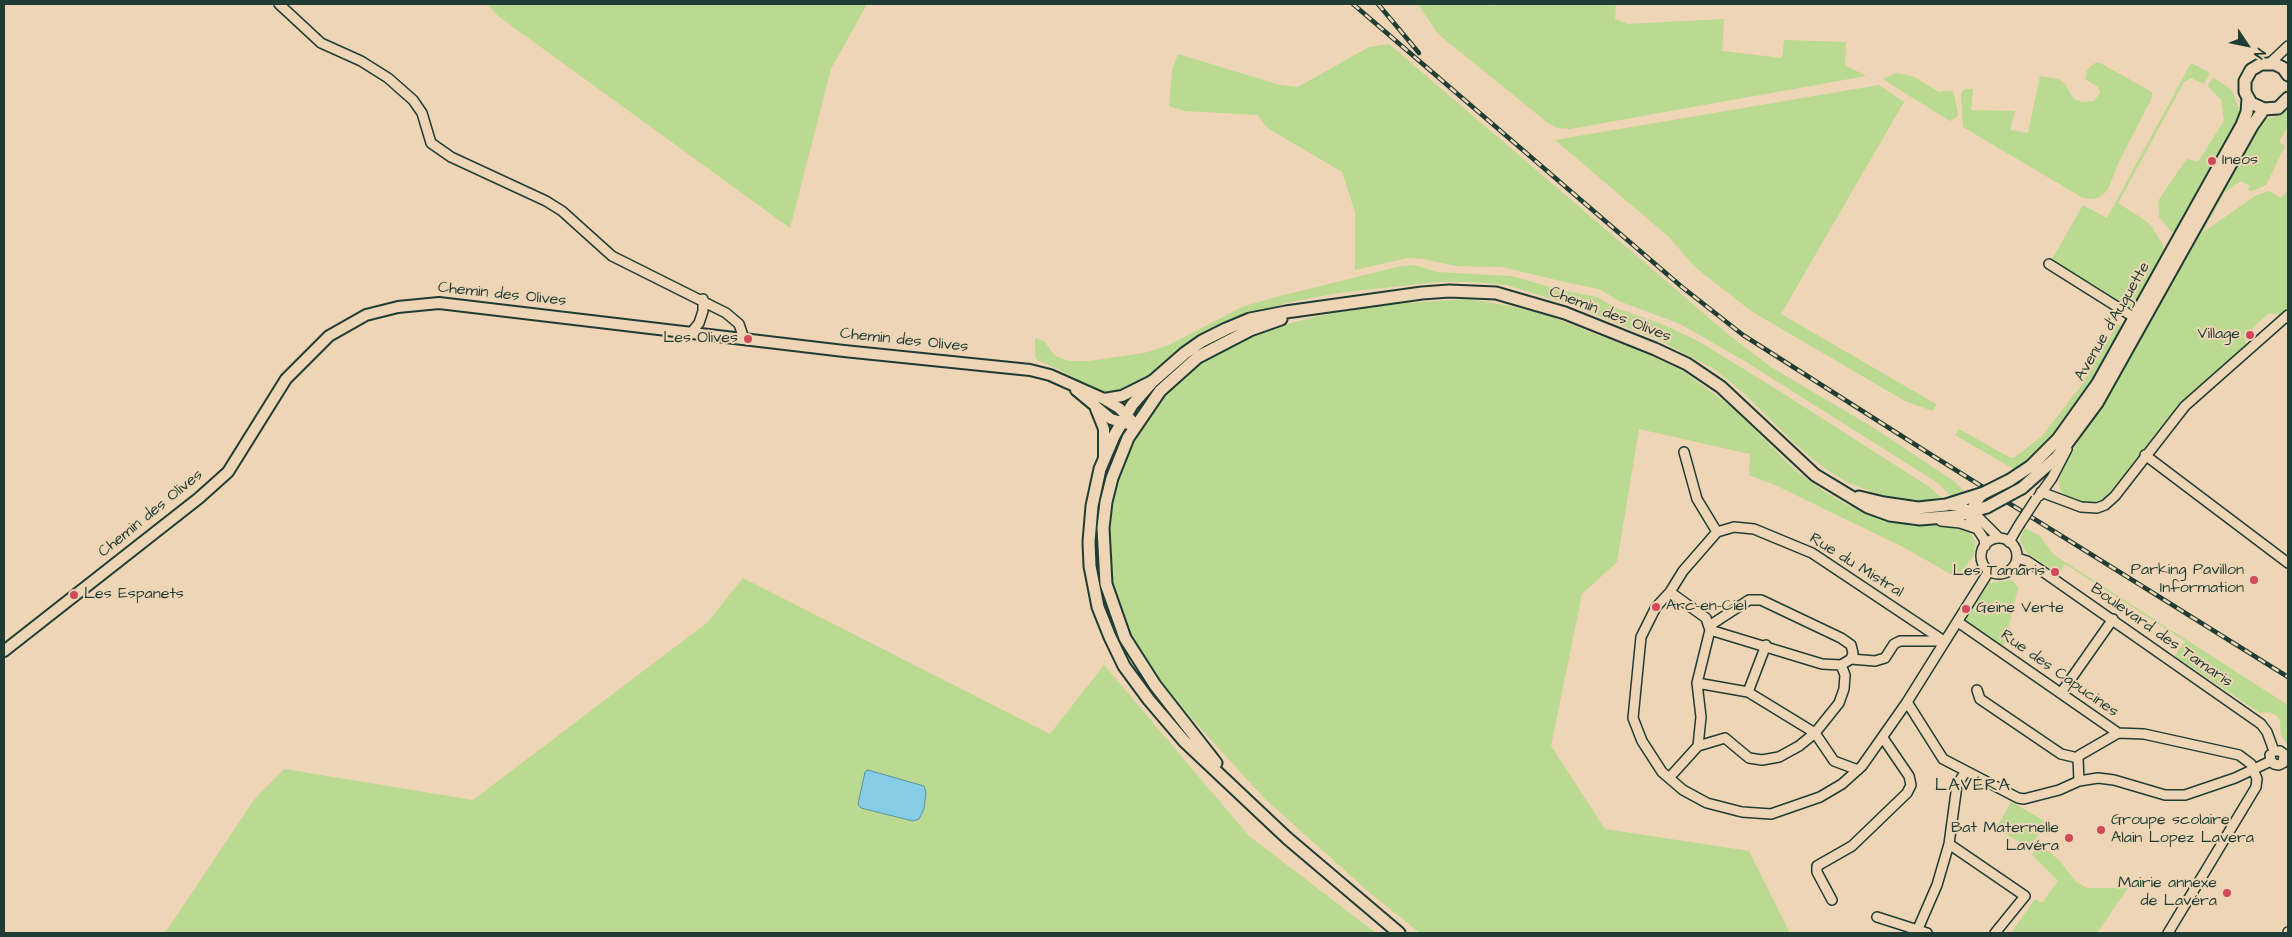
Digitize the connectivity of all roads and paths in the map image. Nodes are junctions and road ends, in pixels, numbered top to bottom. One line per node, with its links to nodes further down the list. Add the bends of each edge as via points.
1 (285, 6): 9 (street, via 321,43 361,61 401,89 422,113 431,143 451,158 546,201 562,211 612,256)
2 (2288, 46): 3 (street)
3 (2270, 63): 4 (main road); 6 (main road, Avenue d'Auguette, via 2251,70 2245,80)
4 (2287, 71)
5 (2288, 98): 7 (main road, via 2278,108)
6 (2248, 99): 7 (main road); 12 (main road, Avenue d'Auguette, via 2242,125)
7 (2264, 109): 21 (main road, Avenue d'Auguette, via 2105,389)
8 (2049, 264): 12 (street)
9 (703, 300): 13 (street, via 703,311); 14 (street, via 739,324)
10 (1321, 307): 15 (main road, Chemin des Olives, via 1250,319 1226,329 1202,340); 20 (main road, Chemin des Olives, via 1250,330 1198,357 1160,391); 26 (main road, Chemin des Olives, via 1422,293 1476,292 1520,299 1565,313 1656,349 1702,374 1736,399 1809,470)
11 (2288, 315): 23 (street, via 2189,402)
12 (2135, 318): 28 (main road, Avenue d'Auguette, bridge, via 2098,383 2044,454)
13 (691, 333): 14 (street, Chemin des Olives); 47 (street, Chemin des Olives, via 438,303 398,307 366,315 329,336 286,379 228,472)
14 (744, 339): 16 (street, Chemin des Olives, via 1030,370)
15 (1153, 381): 17 (street, Chemin des Olives, via 1122,396); 19 (main road, Chemin des Olives)
16 (1070, 385): 17 (street, Chemin des Olives); 18 (street, Chemin des Olives)
17 (1104, 399): 19 (street, Chemin des Olives)
18 (1094, 406): 19 (street, Chemin des Olives, via 1111,419); 24 (street, via 1104,429)
19 (1123, 418): 20 (street, Chemin des Olives); 24 (main road)
20 (1136, 425): 68 (main road, via 1120,457 1106,502 1103,528 1106,584 1125,638 1138,662)
21 (2071, 440): 25 (street); 28 (main road, Avenue d'Auguette, bridge, via 2040,474 2022,488)
22 (1684, 452): 34 (street, via 1697,498)
23 (2146, 455): 29 (street, via 2105,506 2089,508); 39 (street)
24 (1104, 460): 68 (main road, via 1094,493 1089,542 1093,587 1110,637 1124,666 1155,707 1184,741)
25 (2052, 478): 27 (street); 29 (street, via 2056,493)
26 (1840, 492): 30 (main road, Chemin des Olives, via 1904,507); 32 (main road, Chemin des Olives, via 1879,512)
27 (2039, 496): 29 (street); 36 (street, bridge)
28 (1980, 499): 30 (main road, Avenue d'Auguette); 31 (main road, Avenue d'Auguette)
29 (2062, 500)
30 (1946, 505): 31 (street, Chemin des Olives)
31 (1971, 511): 32 (main road, Chemin des Olives, via 1957,516); 33 (street, via 1970,521); 35 (street)
32 (1920, 519): 33 (street, Chemin des Olives, via 1960,523)
33 (1975, 528): 37 (street, via 1984,539)
34 (1717, 532): 41 (street, via 1683,571); 45 (street, Rue du Mistral, via 1734,527 1754,529 1812,553)
35 (1999, 538): 36 (street); 37 (street)
36 (2009, 542): 38 (street, via 2016,549)
37 (1985, 546): 40 (street, via 1982,558)
38 (2017, 558): 40 (street, via 2015,566 2006,573); 42 (street, Boulevard des Tamaris, via 2032,564)
39 (2288, 563)
40 (1989, 571): 43 (street)
41 (1670, 592): 44 (street, via 1706,618); 66 (street, via 1656,607 1641,637 1633,718 1642,741)
42 (2113, 619): 53 (street); 59 (street, Boulevard des Tamaris, via 2261,724)
43 (1958, 622): 45 (street); 53 (street, Rue des Capucines)
44 (1709, 628): 46 (street); 48 (street, via 1749,600 1761,600 1841,638 1851,645); 50 (street)
45 (1944, 641): 48 (street, via 1900,641 1894,644 1885,658 1875,661); 54 (street)
46 (1766, 646): 49 (street, via 1822,664); 52 (street)
47 (4, 651)
48 (1851, 659): 49 (street)
49 (1841, 665): 55 (street, via 1845,675 1839,703)
50 (1697, 683): 52 (street); 58 (street, via 1701,716)
51 (1977, 690): 60 (street, via 1980,699 2061,754)
52 (1748, 692): 55 (street)
53 (2061, 693): 56 (street, Rue des Capucines)
54 (1907, 702): 57 (street); 65 (street, via 1943,759)
55 (1815, 732): 58 (street, via 1779,757 1762,760 1748,758 1725,738); 64 (street, via 1834,762)
56 (2118, 733): 60 (street); 63 (street, via 2144,734 2239,756 2249,761)
57 (1883, 738): 64 (street); 70 (street, via 1909,776 1911,785 1907,793 1852,846 1817,866)
58 (1698, 746): 66 (street)
59 (2274, 751): 61 (street); 62 (street, via 2284,754)
60 (2078, 758): 67 (street)
61 (2271, 761): 62 (street, via 2276,765); 63 (street)
62 (2286, 765)
63 (2253, 768): 67 (street, via 2203,790 2176,796 2104,779); 76 (street, via 2256,787)
64 (1858, 770): 66 (street, via 1820,797 1771,814 1742,812 1707,803)
65 (1966, 771): 67 (street, via 2024,799); 69 (street, via 1957,785)
66 (1669, 778)
67 (2079, 781)
68 (1236, 788): 73 (main road, via 1287,838)
69 (1949, 844): 72 (street, via 1937,885); 75 (street, via 2026,896)
70 (1832, 900)
71 (1877, 917): 72 (street)
72 (1917, 930): 74 (street)
73 (1399, 933)
74 (1927, 933)
75 (1995, 933)
76 (2168, 933)

